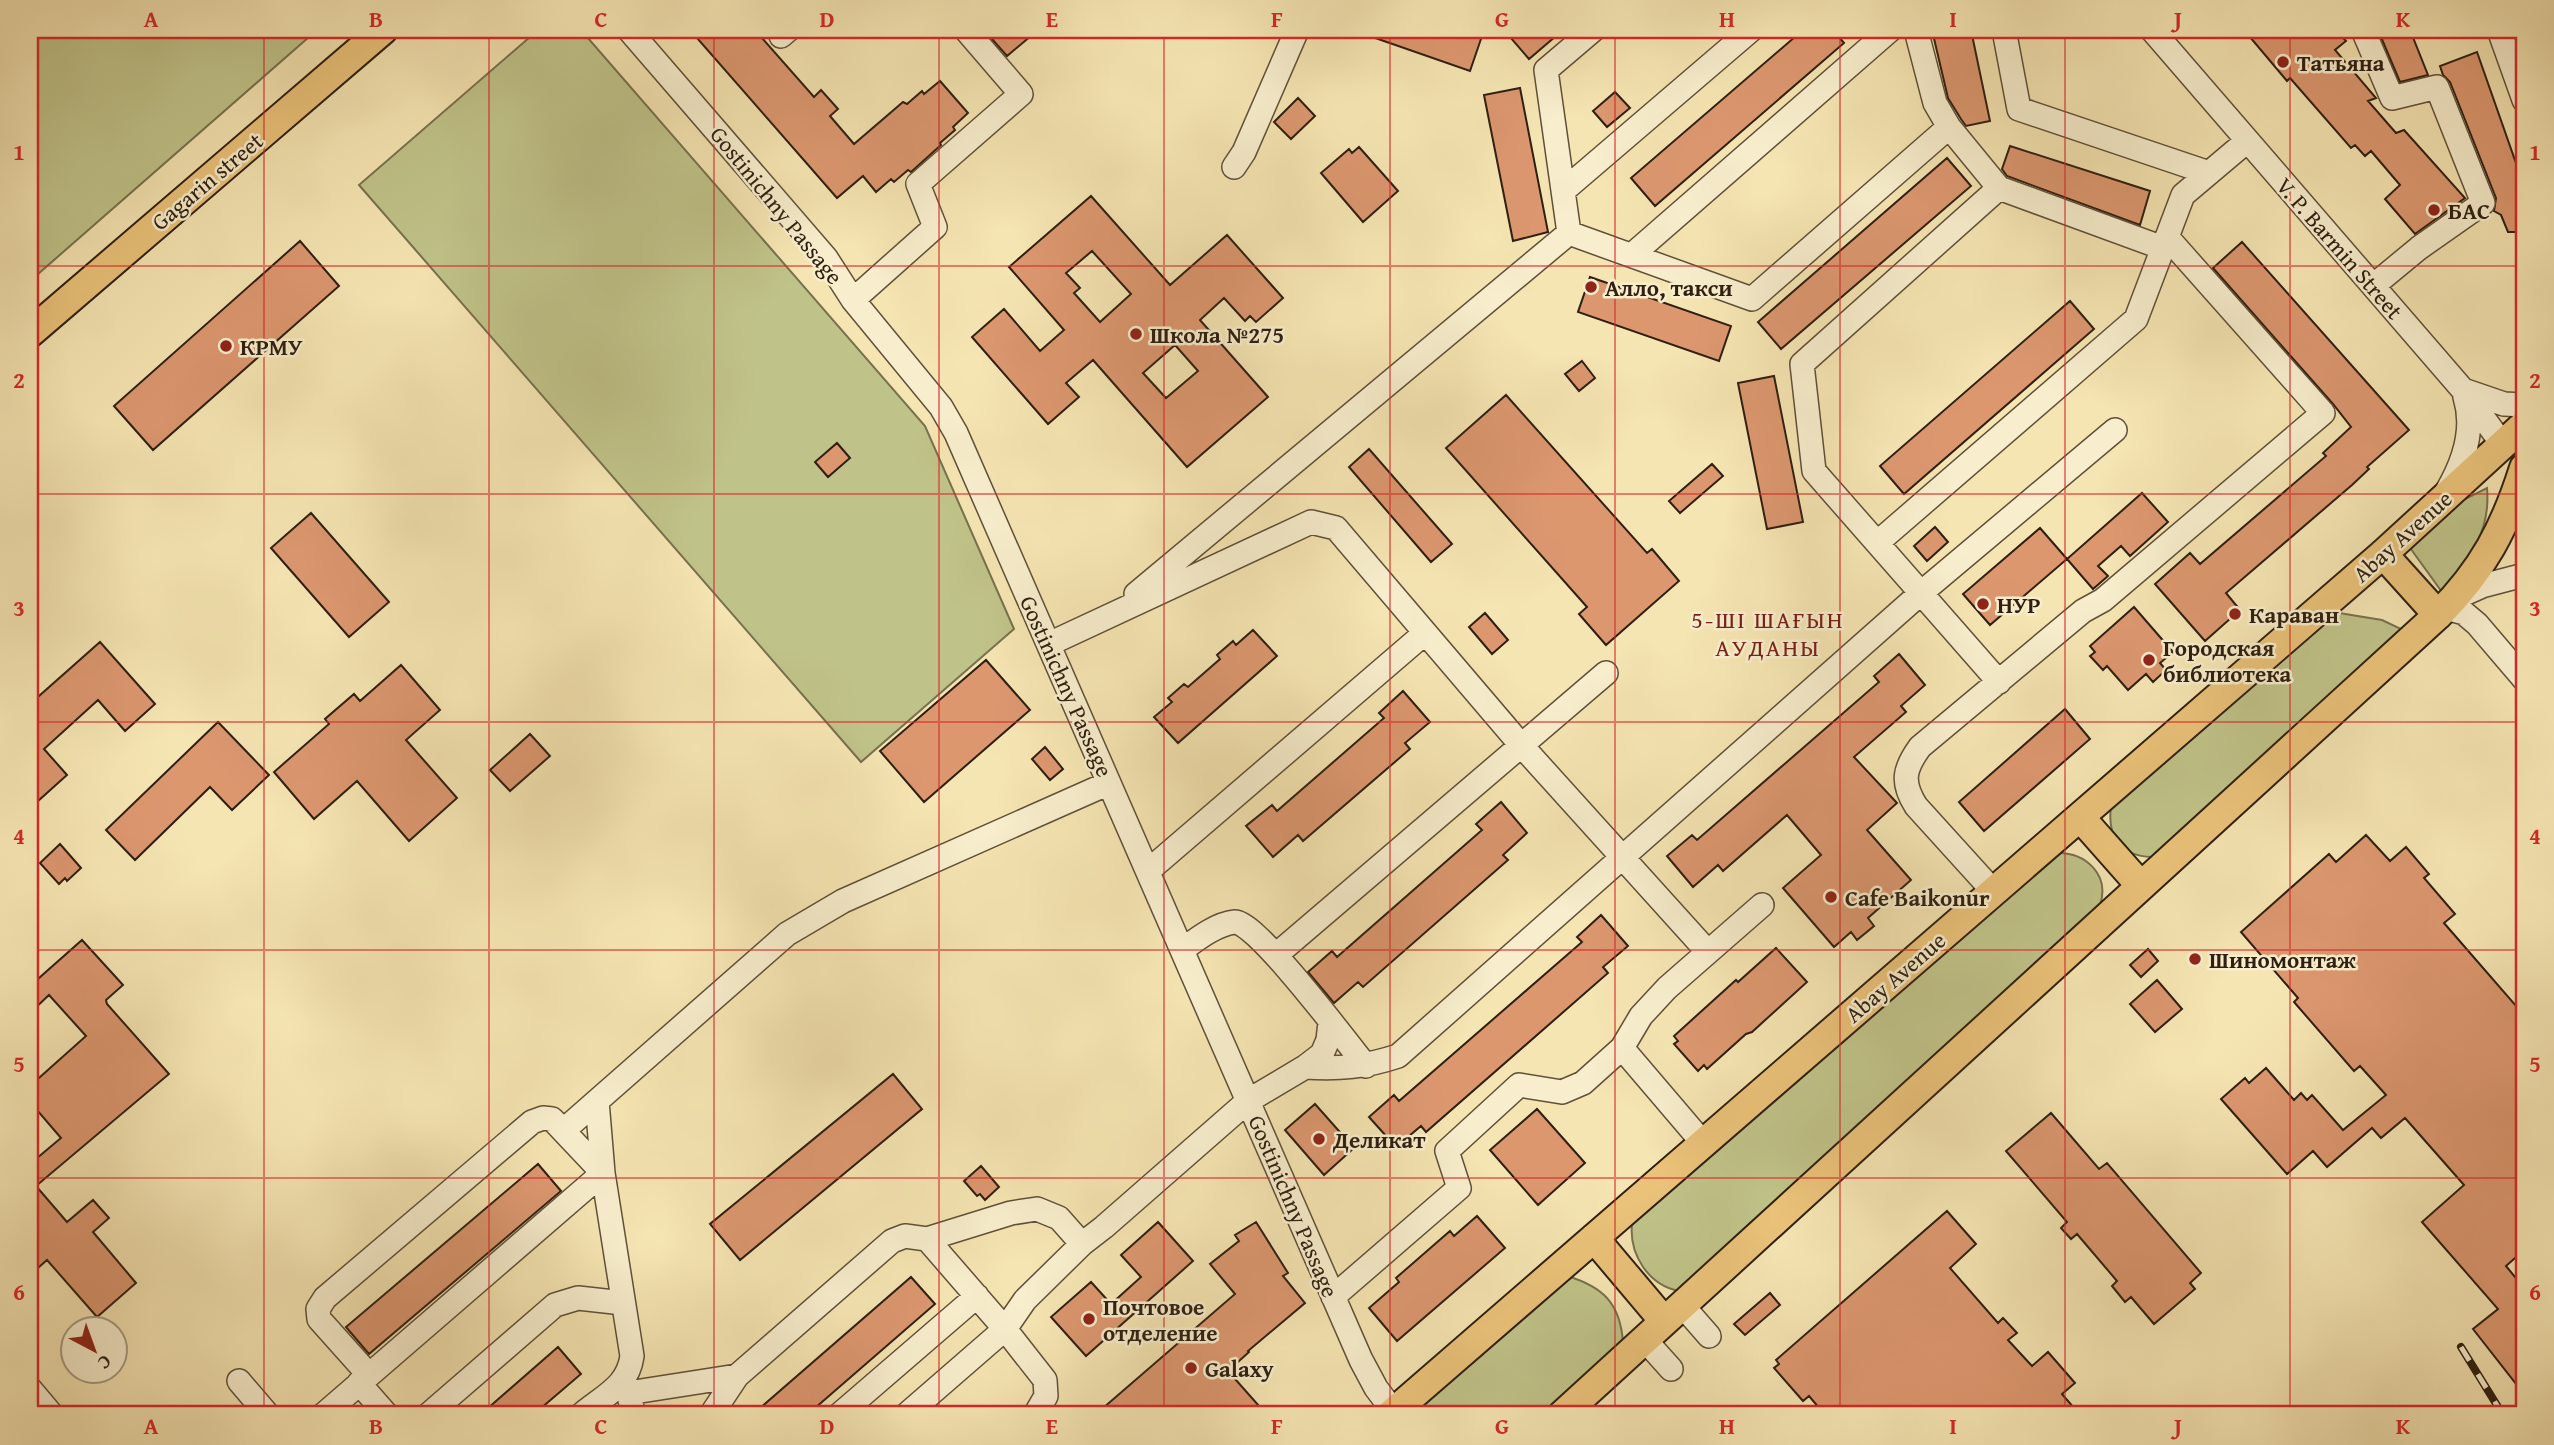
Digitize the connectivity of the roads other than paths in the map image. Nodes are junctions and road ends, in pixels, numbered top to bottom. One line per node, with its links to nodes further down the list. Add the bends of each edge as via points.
1 (383, 30): 25 (main road, Gagarin street)
2 (629, 30): 24 (street, Gostinichny Passage, via 826,258)
3 (966, 30): 24 (street, via 1021,94 918,184 935,227)
4 (1297, 30): 16 (street)
5 (1593, 30): 19 (street, via 1546,70)
6 (1751, 30): 19 (street)
7 (1890, 30): 22 (street)
8 (1916, 30): 14 (street, via 1935,103)
9 (2004, 30): 17 (street, via 2019,109)
10 (2151, 30): 15 (street, V. P. Barmin Street)
11 (2363, 30): 23 (street, via 2392,98 2437,87 2483,203)
12 (2500, 30): 13 (street)
13 (2524, 100)
14 (1949, 127): 18 (street); 22 (street, via 1752,299)
15 (2247, 141): 17 (street); 23 (street, V. P. Barmin Street)
16 (1234, 167)
17 (2209, 173): 21 (street, via 2183,195)
18 (1999, 188): 21 (street); 33 (street, via 1802,364 1814,471)
19 (1563, 191): 20 (street)
20 (1569, 233): 22 (street); 38 (street)
21 (2165, 243): 33 (street, via 2136,318); 43 (street, via 2323,413)
22 (1632, 256)
23 (2373, 286): 26 (street, V. P. Barmin Street)
24 (853, 300): 40 (street, Gostinichny Passage, via 941,407 956,433)
25 (30, 333)
26 (2463, 390): 27 (street, via 2504,404); 30 (street, V. P. Barmin Street); 32 (street, via 2469,424 2465,448)
27 (2524, 405)
28 (2524, 425): 30 (main road, Abay Avenue)
29 (2115, 430): 36 (street)
30 (2503, 444): 31 (main road, V. P. Barmin Street); 32 (main road, Abay Avenue)
31 (2524, 469): 37 (main road, via 2502,530)
32 (2441, 501): 34 (main road, Abay Avenue)
33 (1877, 543): 36 (street)
34 (2383, 554): 37 (main road); 46 (main road, Abay Avenue)
35 (2524, 576): 37 (street, via 2482,586)
36 (1921, 593): 43 (street); 47 (street)
37 (2445, 608): 42 (street, via 2464,613 2477,624); 49 (main road)
38 (1119, 610): 39 (street, via 1311,522 1336,528); 40 (street)
39 (1425, 633): 44 (street); 48 (street)
40 (1049, 644): 45 (street, Gostinichny Passage)
41 (1606, 673): 44 (street)
42 (2524, 679)
43 (1999, 682): 50 (street, via 1920,747 1908,763 1906,779 1916,806)
44 (1521, 745): 47 (street); 54 (street)
45 (1109, 783): 48 (street, Gostinichny Passage); 59 (street, via 843,901 804,923)
46 (2080, 817): 49 (main road); 50 (main road, Abay Avenue)
47 (1622, 857): 53 (street); 57 (street, via 1398,1056)
48 (1148, 871): 52 (street, Gostinichny Passage)
49 (2141, 886): 70 (main road)
50 (1994, 891): 62 (main road, Abay Avenue)
51 (1762, 905): 53 (street)
52 (1182, 950): 54 (street, via 1235,922 1247,926); 60 (street, Gostinichny Passage)
53 (1707, 951): 56 (street, via 1641,1016)
54 (1276, 955): 55 (street)
55 (1330, 1022): 57 (street); 58 (street, via 1322,1054)
56 (1622, 1048): 62 (street); 68 (street, via 1583,1083 1562,1092 1519,1086 1447,1151 1459,1188)
57 (1366, 1066): 58 (street)
58 (1305, 1067): 60 (street)
59 (597, 1101): 61 (street); 63 (street)
60 (1248, 1101): 66 (street); 68 (street, Gostinichny Passage)
61 (564, 1130): 63 (street); 75 (street, via 552,1119 532,1122 325,1298 318,1309 319,1319)
62 (1703, 1143): 64 (main road, Abay Avenue)
63 (603, 1173): 69 (street); 75 (street)
64 (1594, 1238): 70 (main road); 79 (main road, Abay Avenue)
65 (927, 1239): 66 (street, via 1037,1209 1059,1218); 67 (street); 74 (street, via 905,1236 892,1241)
66 (1082, 1244): 71 (street, via 1025,1300)
67 (977, 1296): 71 (street); 88 (street)
68 (1333, 1297): 79 (street, Gostinichny Passage)
69 (623, 1303): 77 (street, via 632,1356); 84 (street, via 578,1298 555,1305)
70 (1664, 1322): 72 (street); 73 (street); 91 (main road)
71 (1005, 1329): 89 (street); 90 (street, via 1045,1380 1046,1396)
72 (1709, 1336)
73 (1671, 1369)
74 (737, 1376): 77 (street); 87 (street)
75 (364, 1379): 82 (street); 83 (street)
76 (239, 1381): 81 (street)
77 (626, 1387): 85 (street); 86 (street)
78 (30, 1389): 80 (street)
79 (1392, 1414)
80 (52, 1415)
81 (268, 1415)
82 (323, 1415)
83 (387, 1415)
84 (428, 1415)
85 (581, 1415)
86 (634, 1415)
87 (712, 1415)
88 (839, 1415)
89 (906, 1415)
90 (1035, 1415)
91 (1562, 1415)

